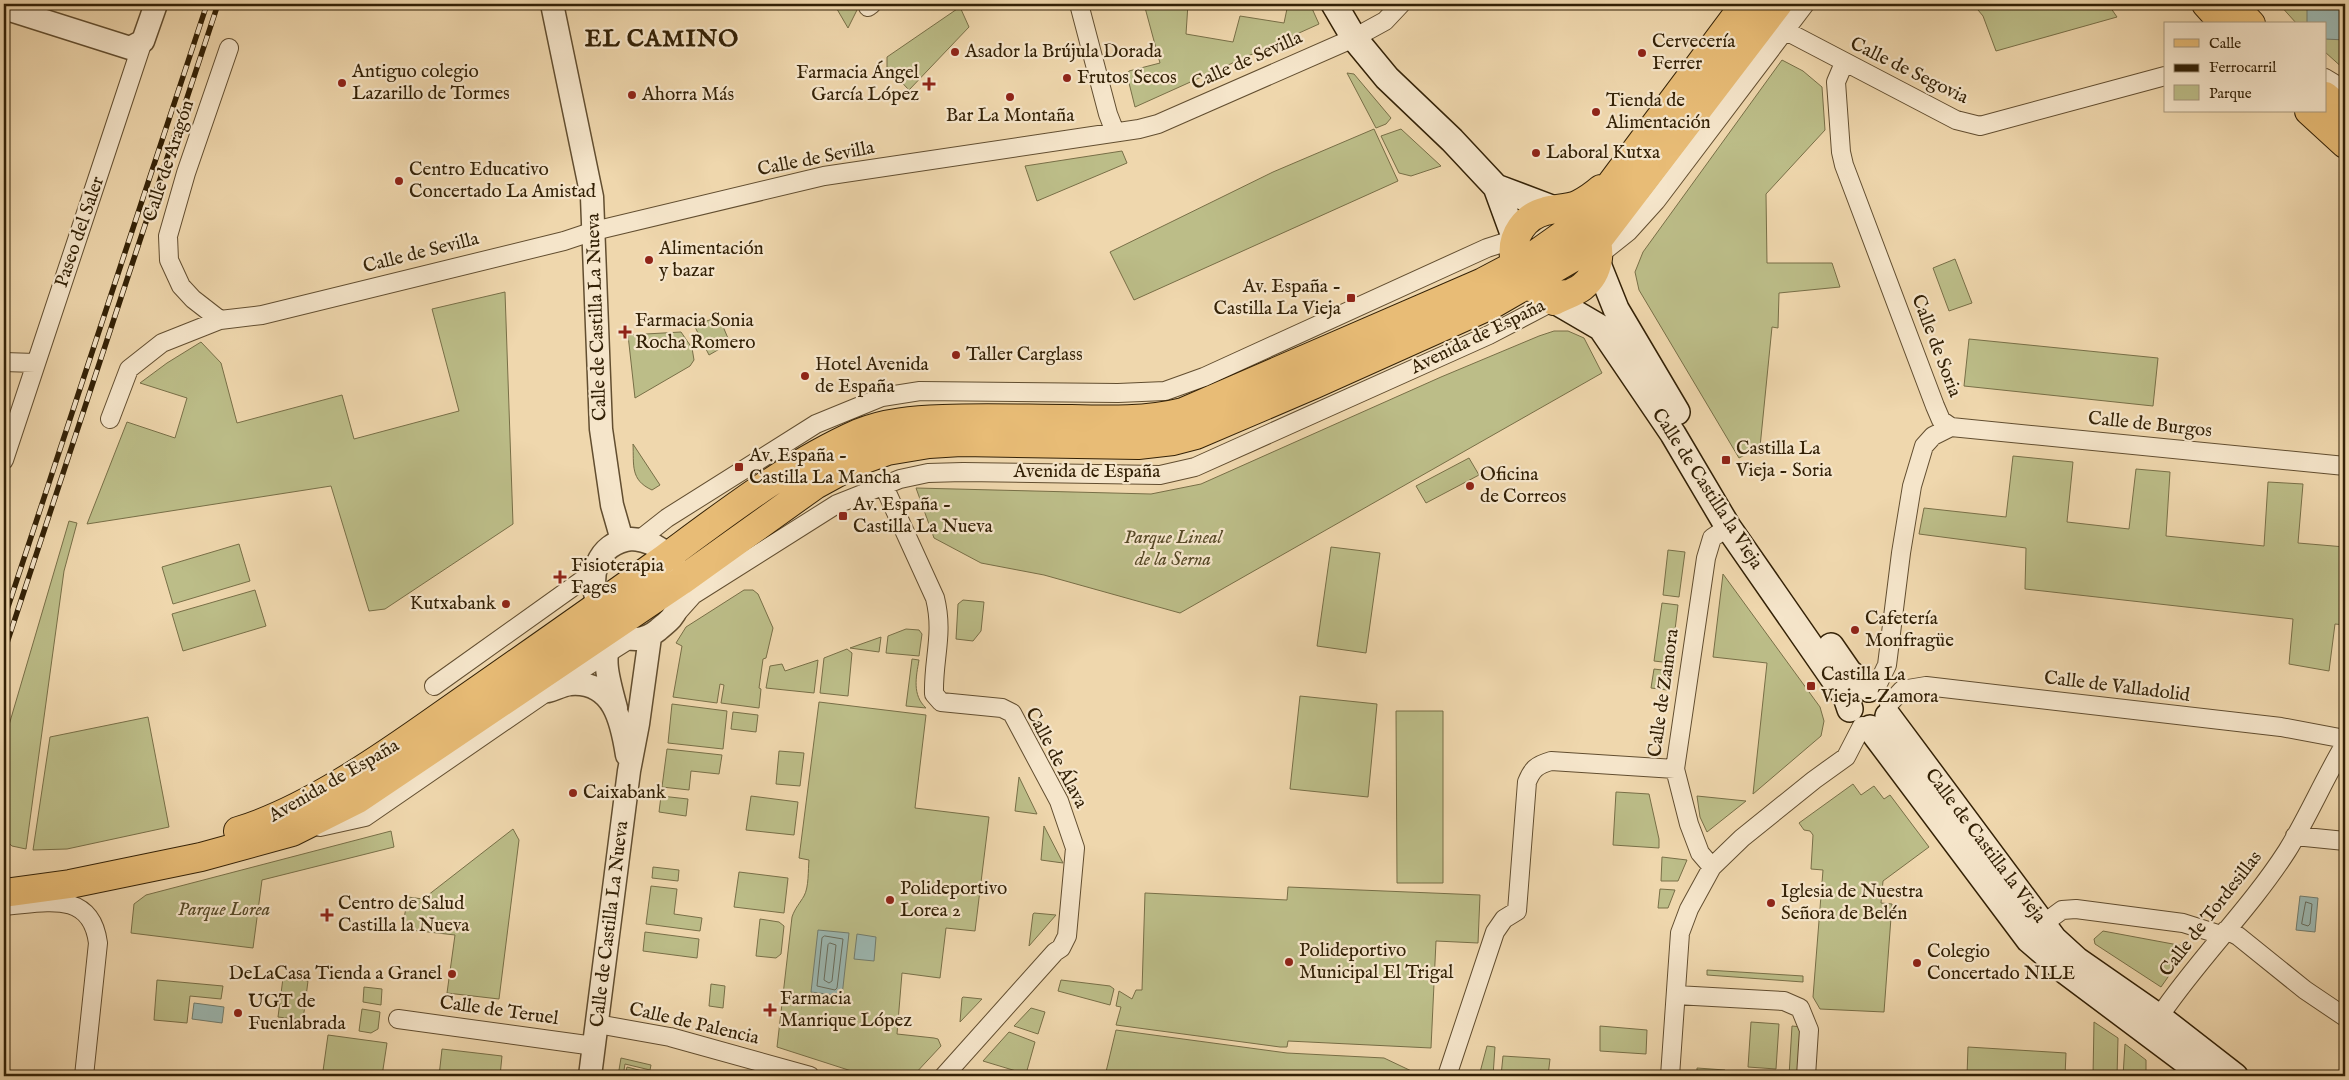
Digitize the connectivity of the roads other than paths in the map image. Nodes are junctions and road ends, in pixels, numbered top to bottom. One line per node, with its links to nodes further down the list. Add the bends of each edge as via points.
1 (156, 4): 16 (street, Paseo del Saler)
2 (552, 4): 30 (street, Calle de Castilla La Nueva, via 592,197)
3 (1079, 4): 25 (street)
4 (1334, 4): 15 (main road)
5 (1401, 4): 15 (street, Calle de Sevilla, via 1385,21)
6 (1745, 4): 27 (main road, Avenida de España)
7 (1778, 4): 31 (main road, Avenida de España)
8 (1805, 4): 14 (street, Avenida de España)
9 (2206, 4): 12 (main road)
10 (2232, 4): 13 (main road)
11 (4, 8): 16 (street, via 116,45 130,48)
12 (2222, 22)
13 (2249, 22)
14 (1784, 30): 18 (street, Calle de Segovia); 31 (street, Avenida de España, via 1656,201 1628,232)
15 (1354, 38): 25 (street, Calle de Sevilla, via 1158,124); 28 (main road, via 1388,78)
16 (143, 41): 36 (street, Paseo del Saler)
17 (229, 48): 34 (street, Calle de Aragón, via 168,236 169,260 181,286)
18 (1844, 63): 19 (street, Calle de Segovia, via 1956,120 1980,126); 38 (street, Calle de Soria, via 1836,82 1844,165 1935,406 1941,420)
19 (2164, 76)
20 (2326, 79): 21 (street)
21 (2345, 90)
22 (2326, 97): 24 (main road)
23 (2310, 112): 26 (main road)
24 (2345, 113)
25 (1115, 132): 30 (street, Calle de Sevilla, via 824,176)
26 (2345, 144)
27 (1619, 172): 29 (main road, Avenida de España, via 1593,196 1578,205); 31 (main road, Avenida de España)
28 (1496, 187): 29 (main road); 32 (street, via 1500,214 1498,234 1495,242); 33 (main road)
29 (1557, 210): 31 (main road, via 1576,214); 33 (main road, Avenida de España, via 1531,218 1520,229)
30 (594, 231): 34 (street, Calle de Sevilla, via 564,242 262,315); 43 (street, Calle de Castilla La Nueva, via 601,429 612,505)
31 (1595, 245): 33 (main road, Avenida de España, via 1536,254); 33 (main road, Avenida de España, via 1589,280 1582,286); 52 (main road, Calle de Castilla la Vieja, via 1616,309 1741,518)
32 (1487, 248): 33 (street, Avenida de España); 43 (street, Avenida de España, via 1204,377 1165,391 920,392 882,397 816,424)
33 (1536, 280): 41 (street, Avenida de España, via 1489,334 1195,467 1160,475 928,473); 42 (main road, Calle de Castilla la Vieja, via 1601,328 1673,434); 44 (main road, Avenida de España, via 1483,282 1183,412 1161,418 919,420 887,424 860,433 804,462); 46 (main road, Avenida de España, via 1493,304 1196,435 1138,445 961,442 887,451 859,461 815,486)
34 (220, 320): 37 (street, via 162,343 129,369)
35 (4, 362): 36 (street)
36 (36, 363): 39 (street, Paseo del Saler)
37 (110, 419)
38 (1951, 427): 40 (street, Calle de Burgos); 52 (street, Calle de Soria, via 1941,430 1924,446 1912,486 1887,665)
39 (4, 460)
40 (2345, 466)
41 (883, 484): 47 (street, Avenida de España, via 837,504 692,595); 75 (street, Calle de Álava, via 935,598 940,617 933,674 934,694 941,702 1002,708 1012,713 1059,801 1075,848 1067,936 1061,948)
42 (1728, 527): 52 (main road, Calle de Castilla la Vieja, via 1846,697); 56 (street, Calle de Zamora, via 1712,538 1706,558)
43 (631, 540): 44 (street, via 656,545); 45 (street, via 610,545)
44 (669, 555): 46 (street); 48 (main road, Avenida de España)
45 (597, 560): 48 (street, via 594,581); 50 (street, via 584,579)
46 (681, 581): 47 (street, via 680,601); 48 (main road, Avenida de España)
47 (673, 618): 48 (street, Avenida de España)
48 (622, 627): 49 (street, Calle de Castilla La Nueva); 57 (street, Calle de Castilla La Nueva, via 638,724); 58 (main road, Avenida de España, via 358,799); 62 (main road, Avenida de España, via 410,738 322,793 259,824 224,835 88,865)
49 (605, 655): 51 (street, Avenida de España); 53 (street, Calle de Castilla La Nueva)
50 (434, 686)
51 (548, 691): 53 (street, Calle de Castilla La Nueva, via 570,684 586,686 599,691); 58 (street, Avenida de España, via 365,816)
52 (1872, 709): 54 (street, Calle de Valladolid, via 1902,690 1926,686 2281,727); 61 (street, via 1846,757 1742,838); 65 (main road, Calle de Castilla la Vieja); 79 (main road, Calle de Castilla la Vieja, via 2029,940)
53 (617, 710): 57 (street, Calle de Castilla La Nueva)
54 (2345, 739)
55 (2345, 744): 59 (street, Calle de Tordesillas)
56 (1674, 769): 61 (street, Calle de Zamora, via 1700,853); 76 (street, via 1551,761 1538,764 1531,772 1527,782 1517,911 1504,919 1495,932)
57 (629, 771): 71 (street, Calle de Castilla La Nueva)
58 (292, 832): 63 (main road, Avenida de España, via 192,859 70,884)
59 (2295, 836): 60 (street); 66 (street, Calle de Tordesillas, via 2256,893)
60 (2345, 841)
61 (1712, 867): 67 (street, via 1688,909 1680,932)
62 (4, 877)
63 (4, 893)
64 (4, 906): 72 (street, via 60,902 86,913 96,929 98,943)
65 (2043, 924): 66 (street, via 2062,910 2076,909); 68 (main road, Calle de Castilla la Vieja, via 2076,960)
66 (2224, 932): 68 (street, Calle de Tordesillas); 69 (street, via 2238,936 2305,990)
67 (1676, 995): 77 (street); 78 (street, via 1784,1001 1800,1008 1809,1030)
68 (2159, 1017): 80 (main road, Calle de Castilla la Vieja)
69 (2345, 1017)
70 (398, 1020): 71 (street, Calle de Teruel)
71 (595, 1035): 73 (street, Calle de Castilla La Nueva); 74 (street, Calle de Palencia, via 670,1037)
72 (84, 1076)
73 (590, 1076)
74 (810, 1076)
75 (944, 1076)
76 (1447, 1076)
77 (1670, 1076)
78 (1806, 1076)
79 (2205, 1076)
80 (2235, 1076)

